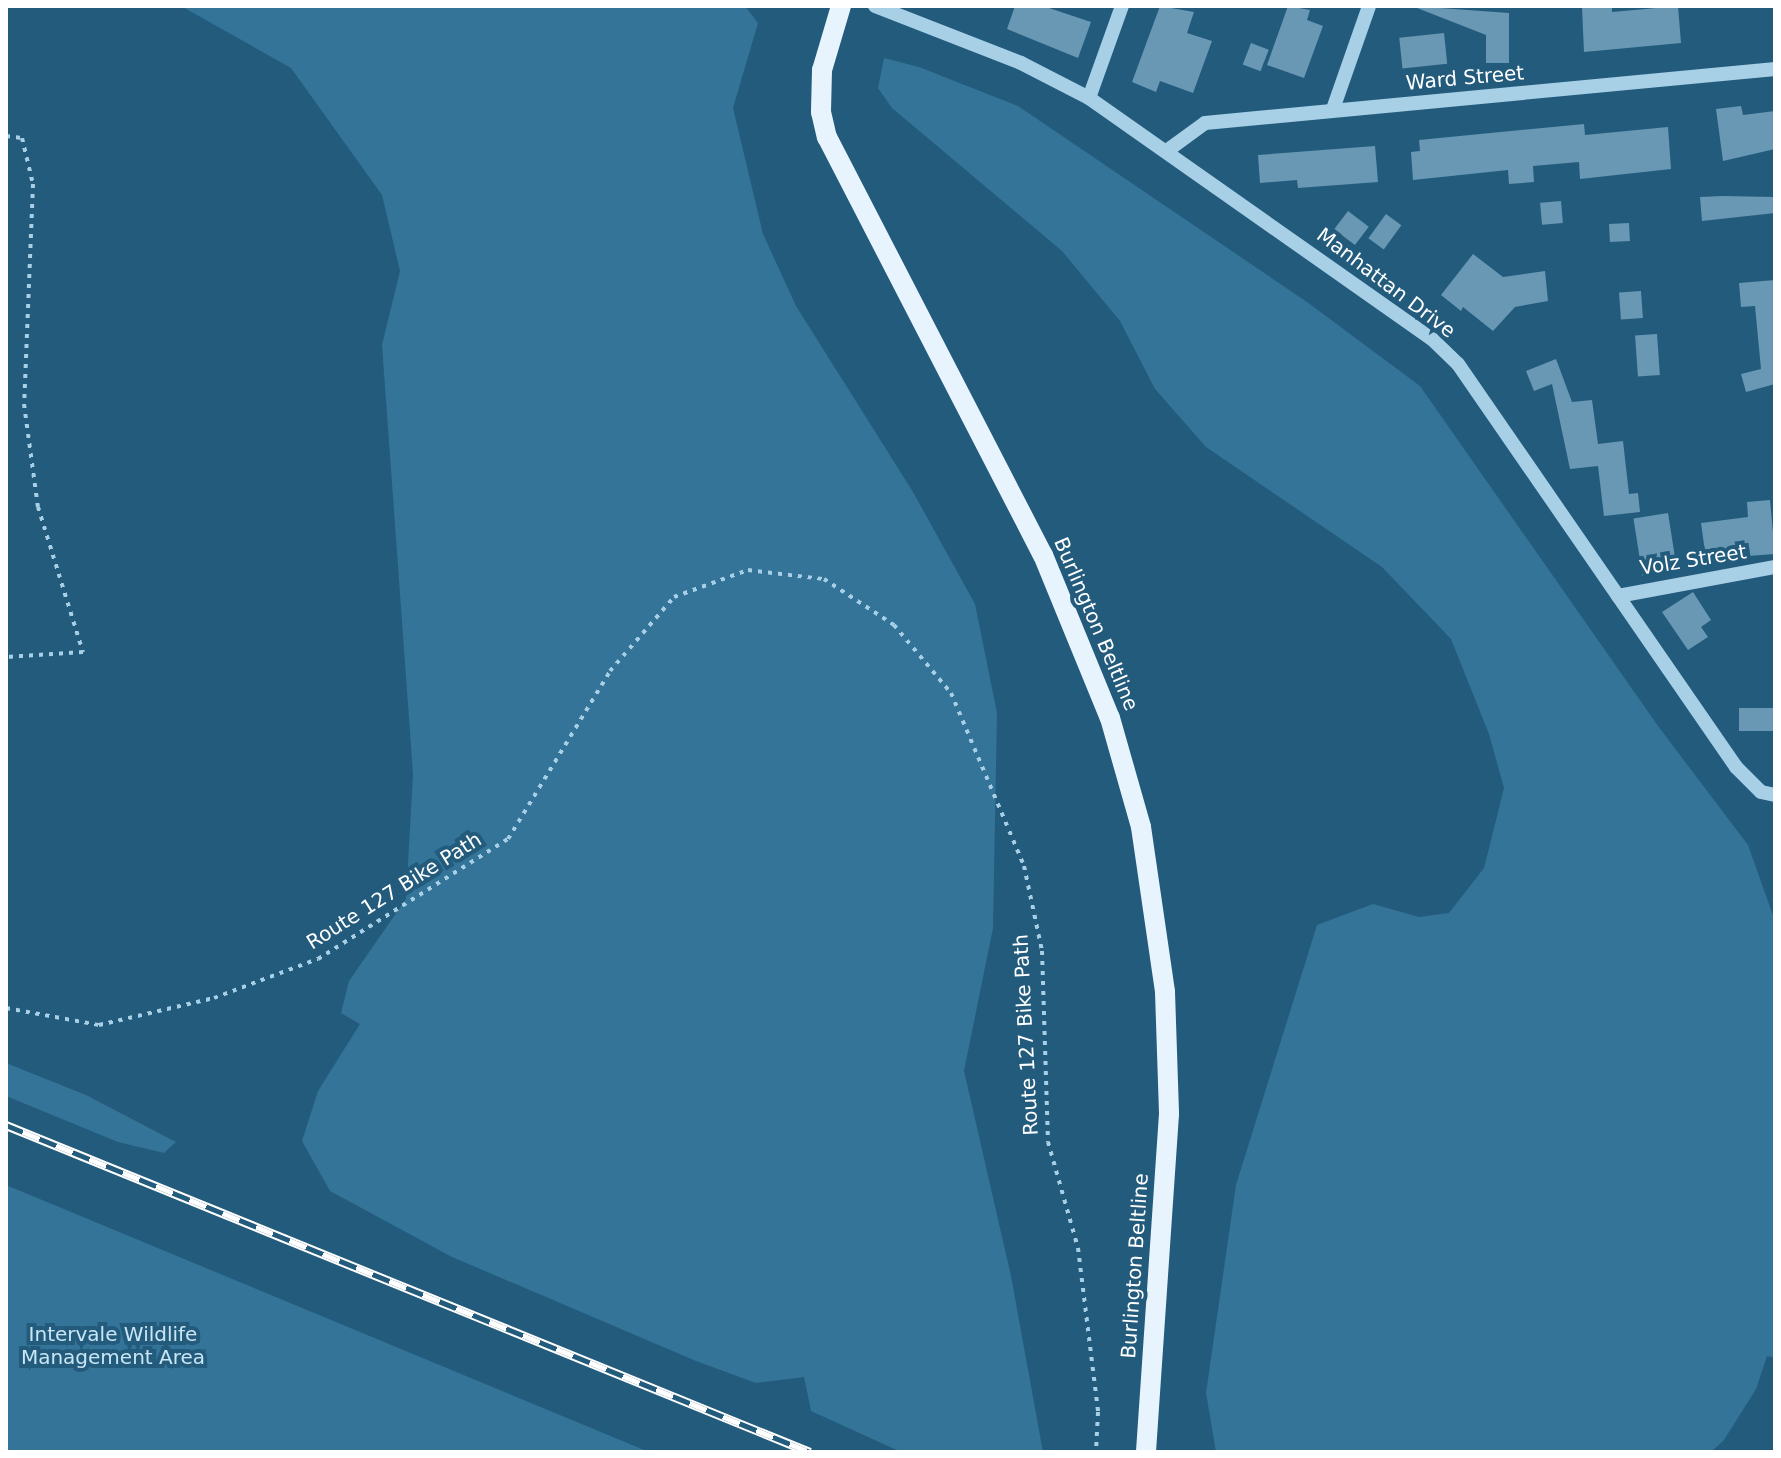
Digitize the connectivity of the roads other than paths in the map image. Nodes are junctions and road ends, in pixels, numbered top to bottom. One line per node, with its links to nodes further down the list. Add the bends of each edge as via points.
1 (841, 6): 12 (main road, Burlington Beltline, via 822,70 821,112 827,137 1043,555 1110,718 1141,827 1165,992 1169,1114)
2 (875, 6): 6 (street, Manhattan Drive, via 1021,63)
3 (1122, 6): 6 (street)
4 (1369, 6): 7 (street)
5 (1775, 69): 7 (street, Ward Street)
6 (1089, 98): 8 (street, Manhattan Drive)
7 (1333, 109): 8 (street, Ward Street, via 1205,123)
8 (1168, 150): 10 (street, Manhattan Drive, via 1432,339 1458,364)
9 (1775, 567): 10 (street, Volz Street)
10 (1618, 596): 11 (street, Manhattan Drive, via 1736,767)
11 (1768, 793)
12 (1146, 1452)

